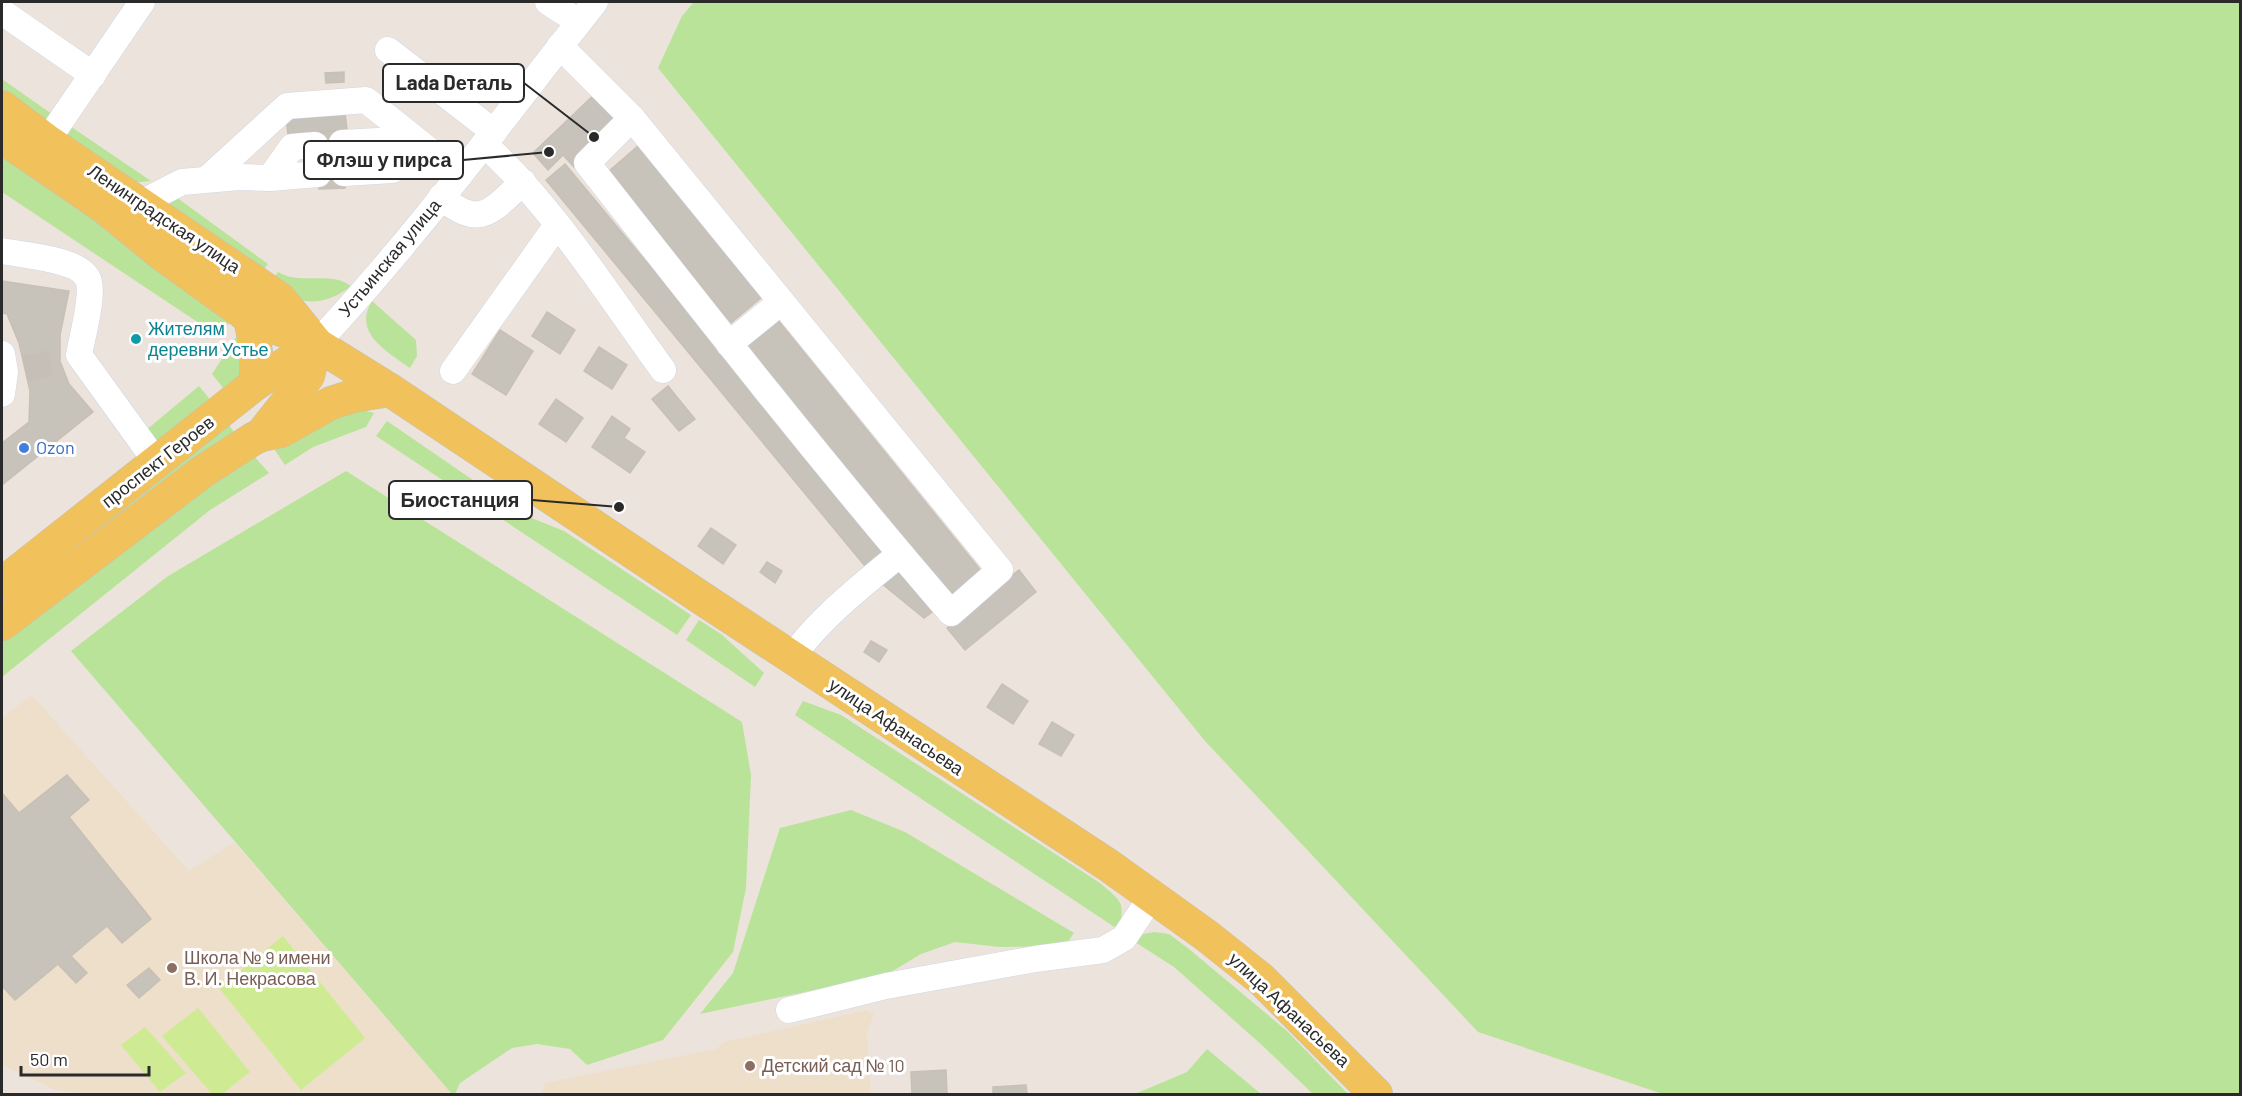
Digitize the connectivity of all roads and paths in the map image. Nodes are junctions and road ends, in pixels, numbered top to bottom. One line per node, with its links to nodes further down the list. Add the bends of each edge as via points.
1 (142, 2): 8 (street)
2 (548, 2): 5 (street)
3 (595, 2): 5 (street, Устьинская улица)
4 (2, 12): 8 (street)
5 (579, 22): 6 (street, Устьинская улица)
6 (560, 45): 10 (street); 12 (street, Устьинская улица)
7 (388, 50): 12 (street)
8 (93, 75): 13 (street)
9 (2, 107): 13 (main road, Ленинградская улица)
10 (632, 118): 24 (street); 27 (street, via 587,162)
11 (2, 137): 25 (main road, Ленинградская улица, via 104,207)
12 (489, 138): 17 (street, Устьинская улица); 19 (street)
13 (47, 141): 21 (main road, Ленинградская улица)
14 (408, 147): 15 (street); 17 (street); 18 (street, via 366,100 287,106)
15 (343, 158)
16 (316, 160): 18 (street, via 275,171)
17 (451, 169): 20 (street, Устьинская улица)
18 (207, 179): 21 (street, via 182,182)
19 (523, 182): 20 (street, via 489,213 471,215); 22 (street)
20 (441, 197): 26 (street, Устьинская улица, via 366,290)
21 (141, 203): 26 (main road, Ленинградская улица, via 280,298)
22 (557, 225): 28 (street); 29 (street)
23 (2, 251): 33 (street, via 72,265 89,279 90,291 69,358)
24 (781, 302): 27 (street); 34 (street, via 1000,570 951,613)
25 (249, 317): 26 (main road, Ленинградская улица); 30 (main road, via 258,360)
26 (316, 344): 30 (main road, проспект Героев); 31 (main road, Ленинградская улица); 32 (main road, via 308,376)
27 (729, 344): 34 (street)
28 (663, 370)
29 (453, 371)
30 (255, 384): 33 (main road, проспект Героев)
31 (390, 390): 32 (main road, via 331,403 281,431); 37 (main road, улица Афанасьева)
32 (261, 435): 36 (main road, проспект Героев, via 202,472)
33 (156, 463): 35 (main road, проспект Героев)
34 (900, 554): 37 (street, via 810,633)
35 (2, 584)
36 (2, 624)
37 (791, 657): 38 (main road, улица Афанасьева)
38 (1152, 896): 39 (street, via 1124,938 1103,950 1035,958 886,986); 40 (main road, улица Афанасьева, via 1261,979)
39 (789, 1010)
40 (1376, 1095)

